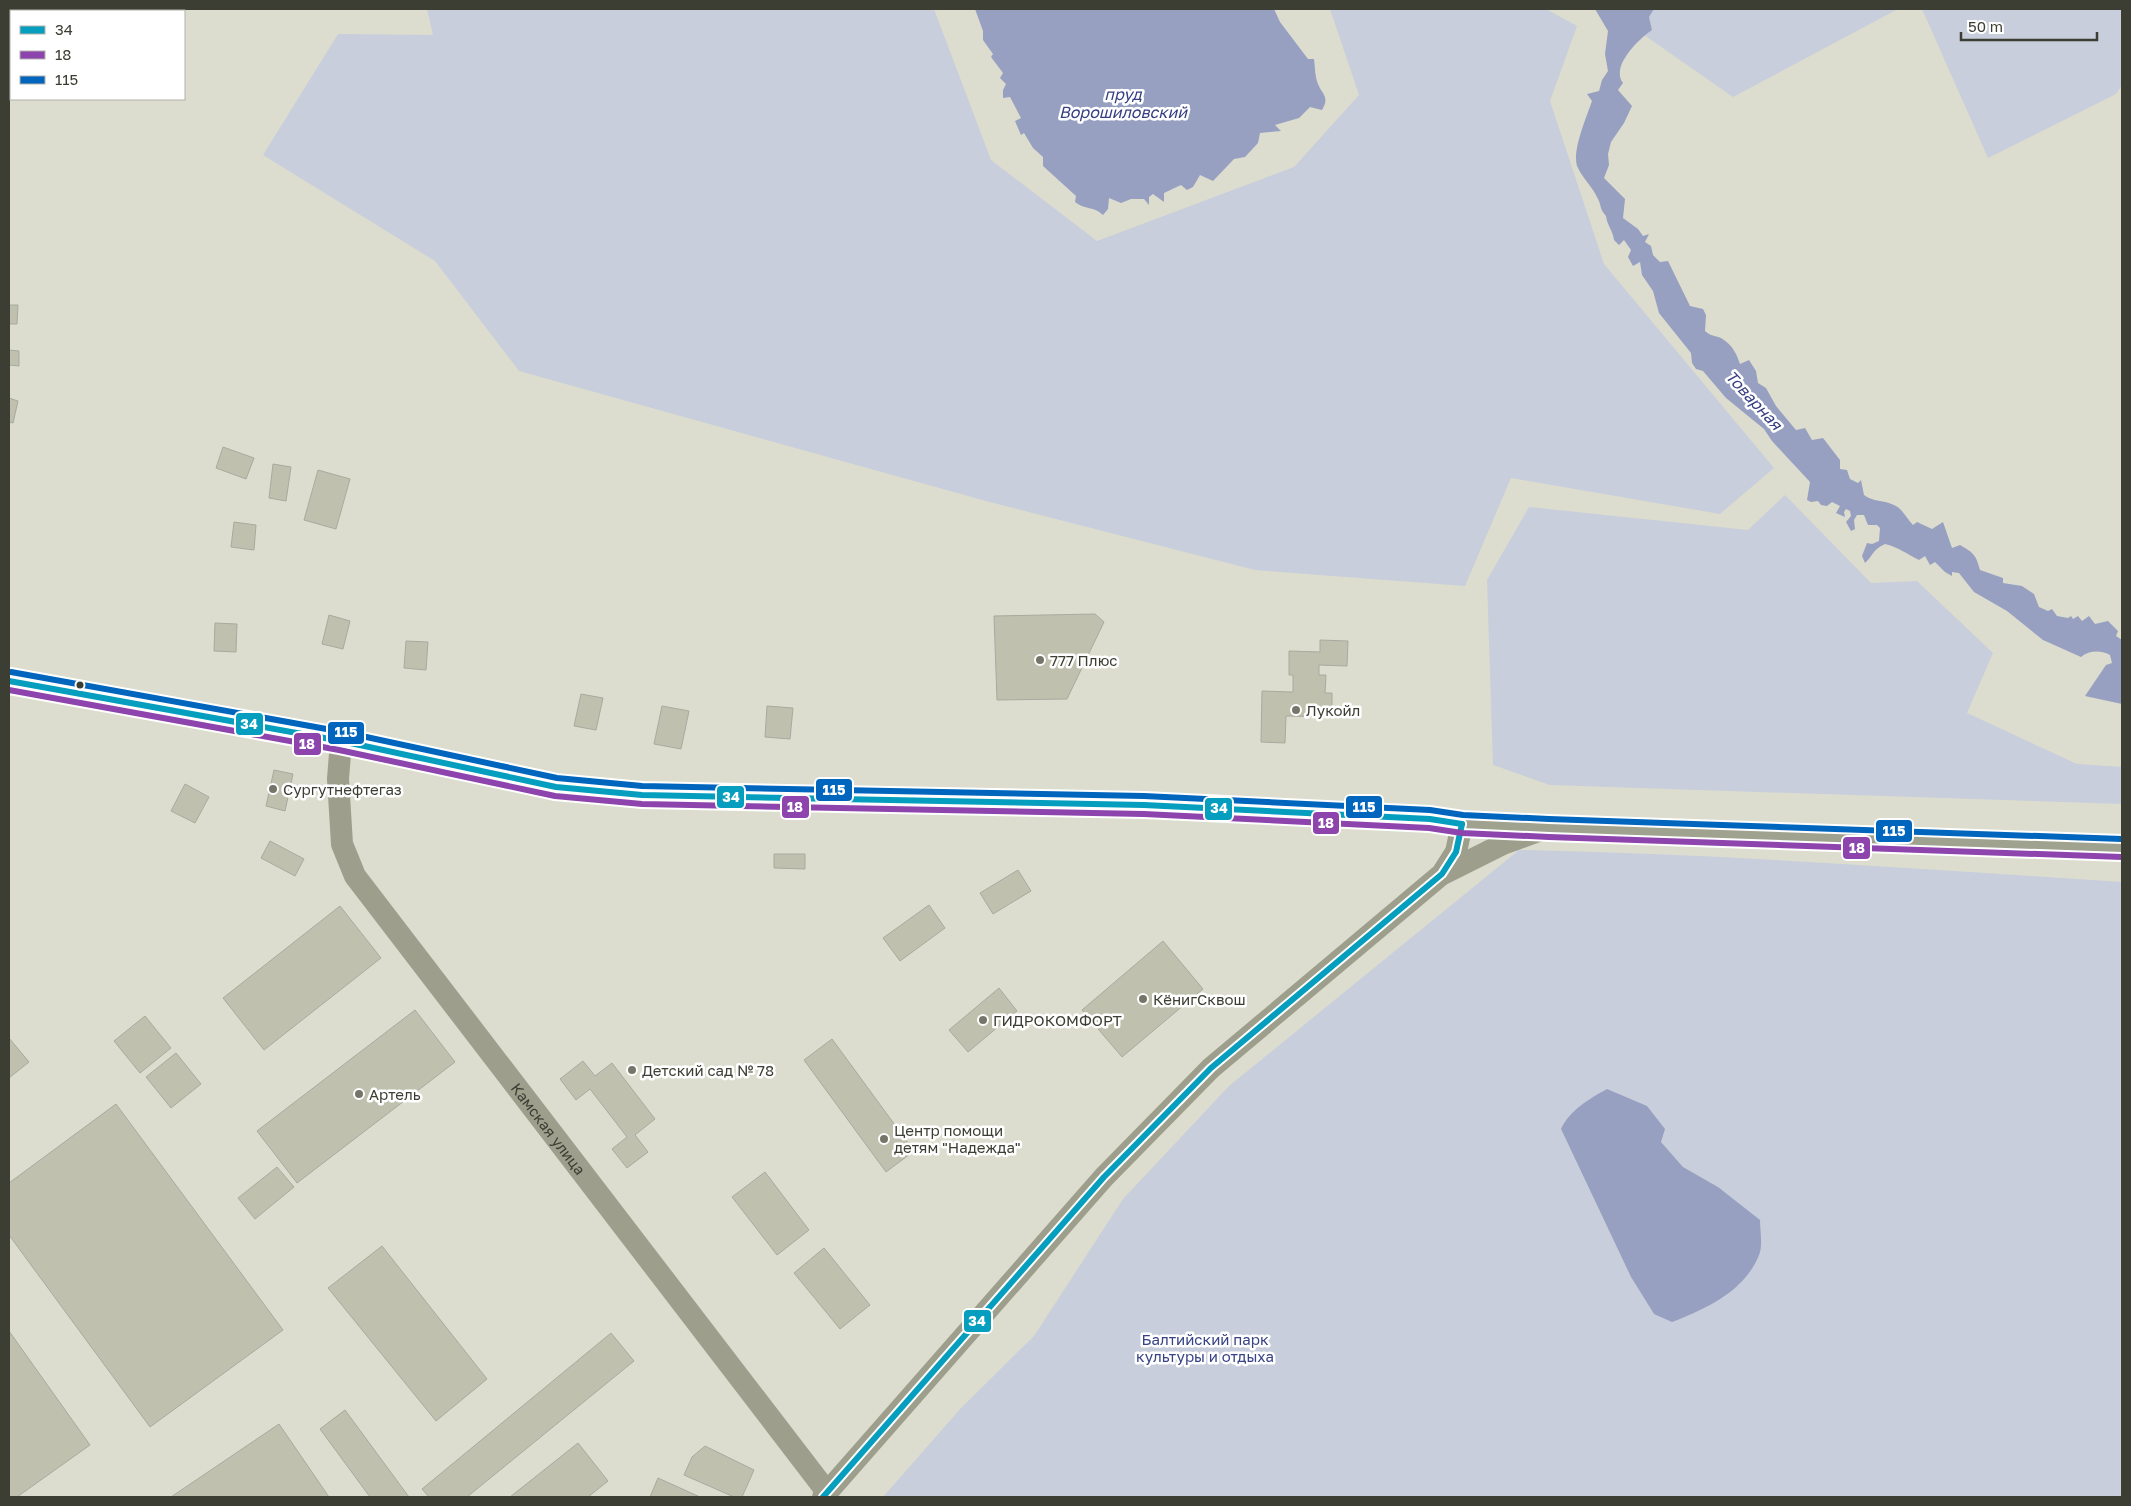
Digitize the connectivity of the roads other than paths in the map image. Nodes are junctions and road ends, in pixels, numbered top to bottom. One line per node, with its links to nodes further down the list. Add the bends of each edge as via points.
1 (9, 681): 2 (main road)
2 (341, 741): 3 (main road, via 556,787 642,795 1144,805 1430,818); 7 (main road, Камская улица, via 342,844 355,876)
3 (1462, 824): 4 (main road); 6 (main road, Камская улица, via 1456,852)
4 (1549, 828): 5 (main road); 6 (main road, via 1503,844)
5 (2122, 848)
6 (1442, 874): 7 (main road, Камская улица, via 1211,1068 1104,1177)
7 (825, 1495)

